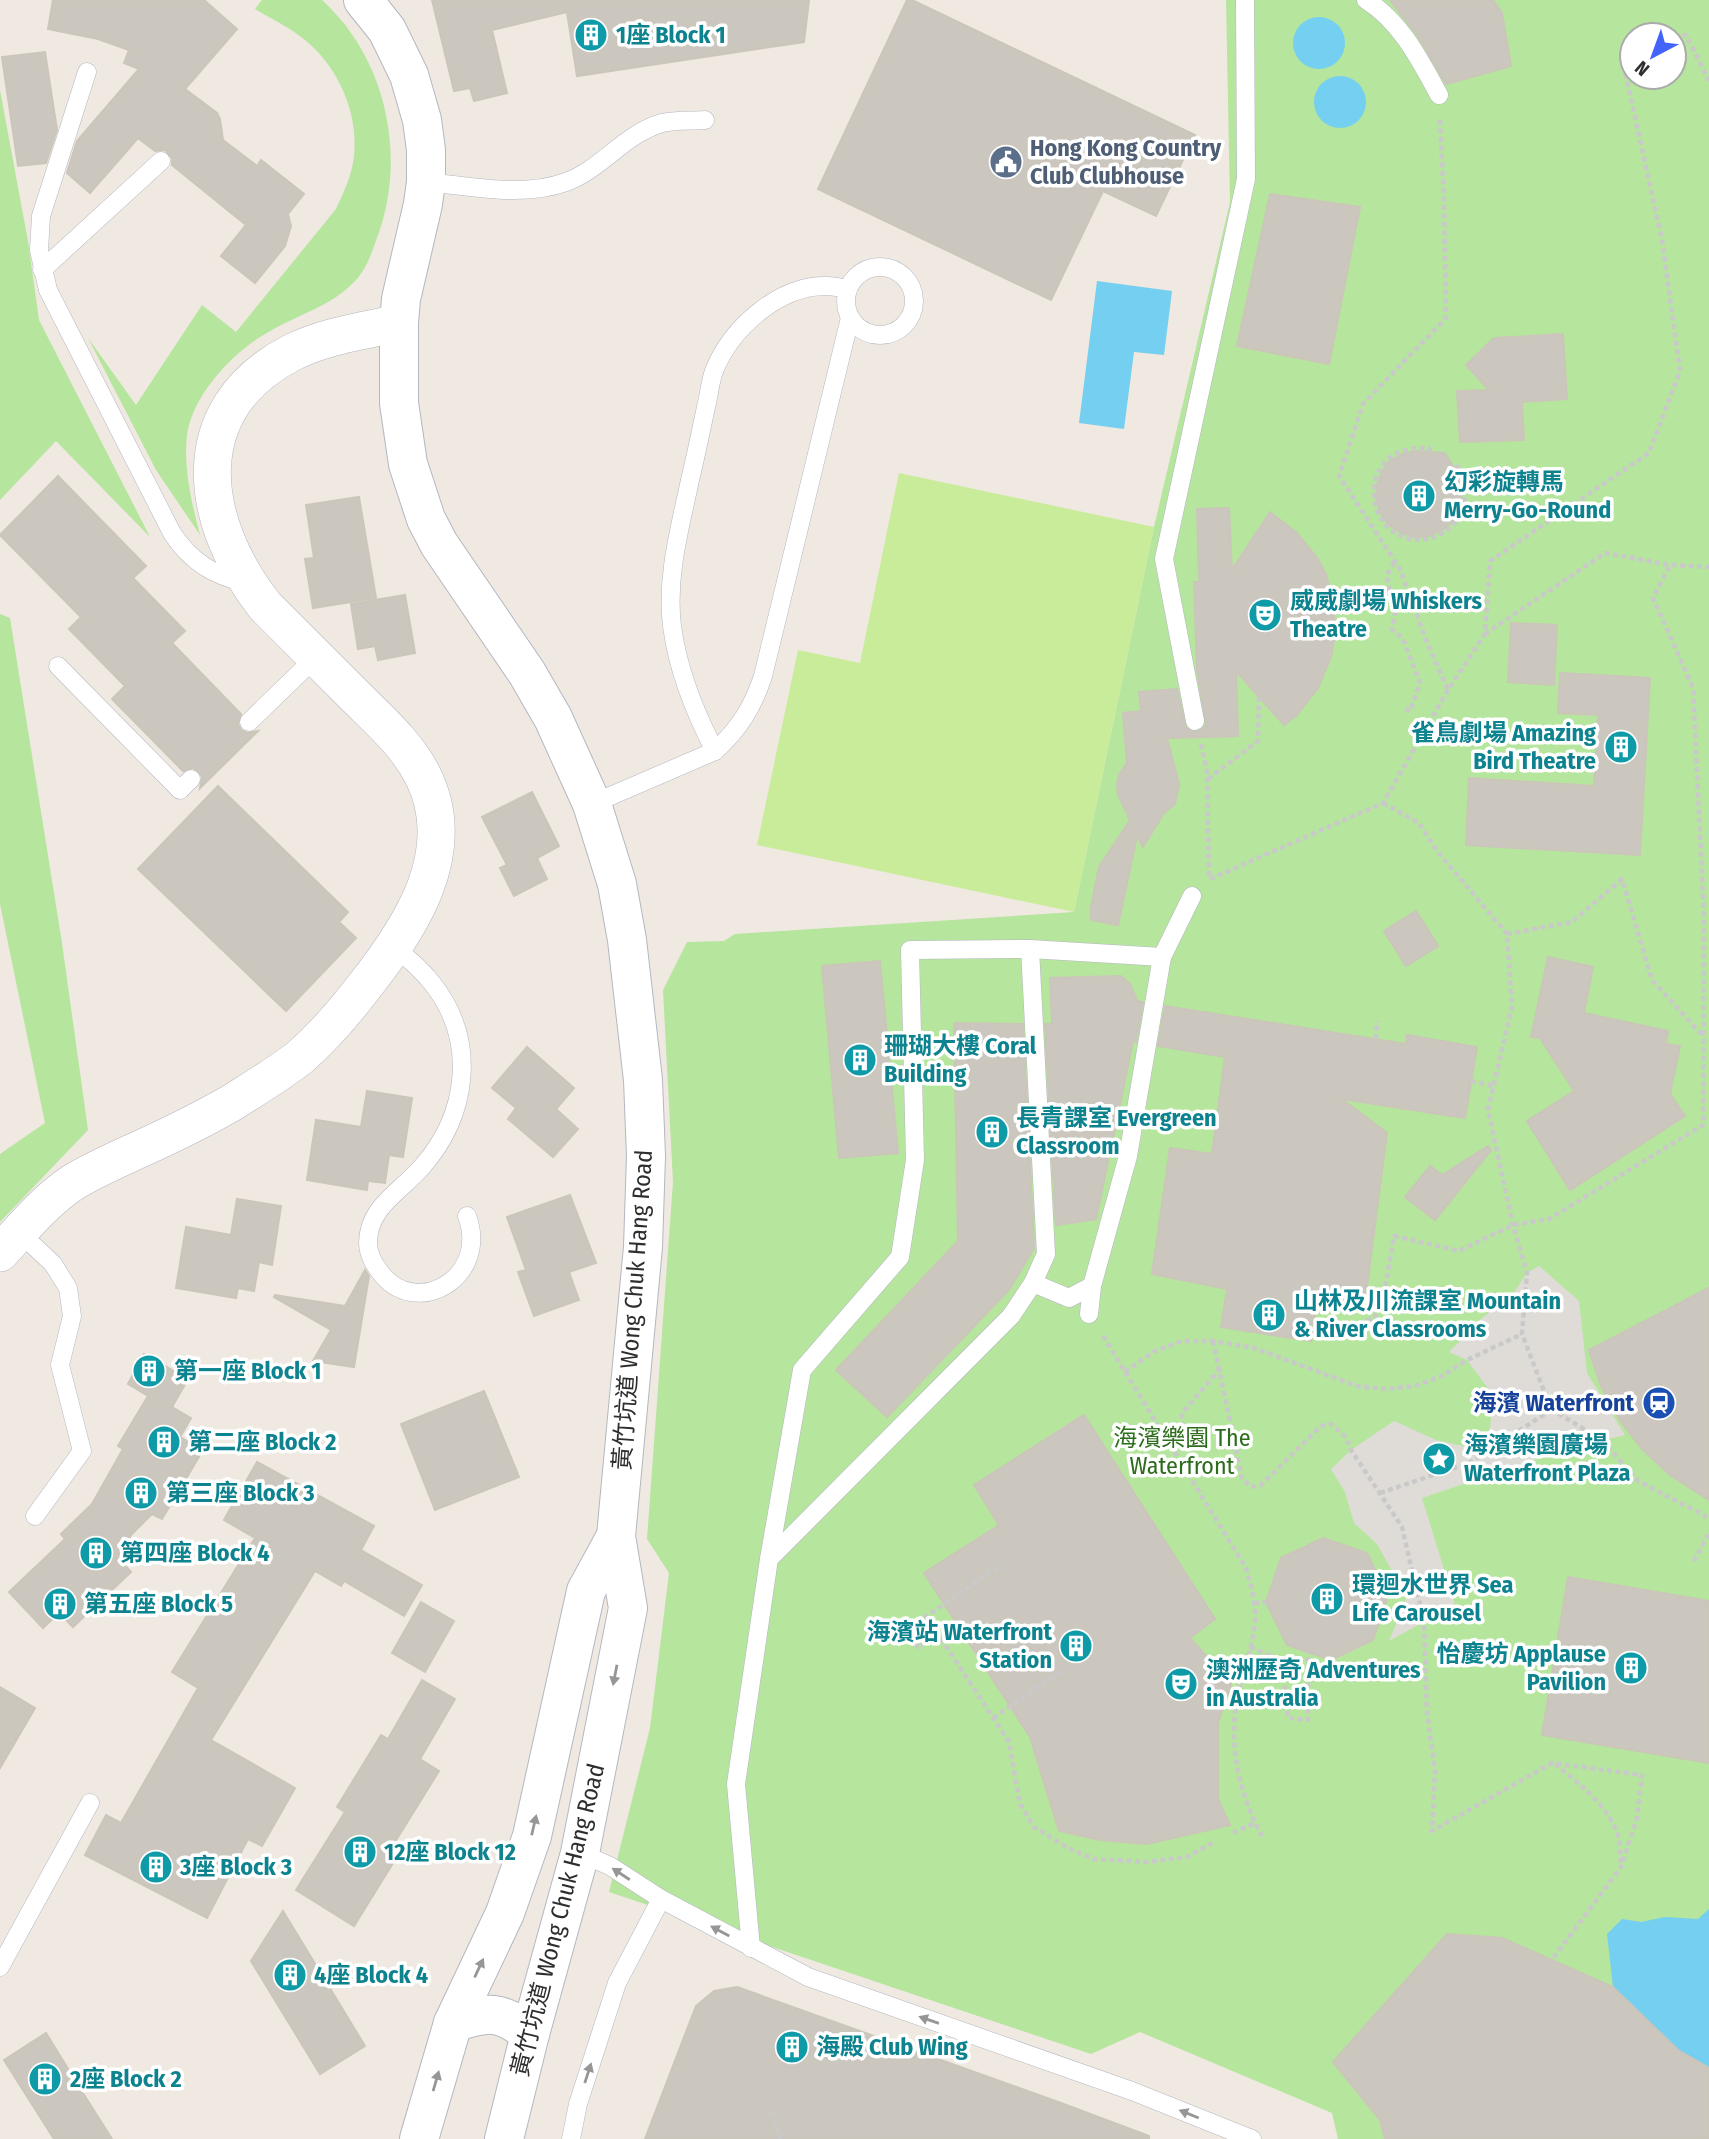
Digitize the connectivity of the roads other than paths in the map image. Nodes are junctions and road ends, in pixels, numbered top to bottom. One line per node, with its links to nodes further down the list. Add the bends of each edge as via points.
1 (363, 0): 8 (main road, 黃竹坑道 Wong Chuk Hang Road, via 387,30 408,75 422,120)
2 (1245, 0): 16 (lane, via 1246,179 1164,559)
3 (1366, 0): 5 (lane, via 1413,46)
4 (87, 72): 9 (lane, via 41,216)
5 (1438, 95)
6 (705, 120): 8 (lane, via 663,123 627,141 587,172 551,187 516,190)
7 (161, 161): 9 (lane)
8 (426, 182): 11 (main road, 黃竹坑道 Wong Chuk Hang Road)
9 (42, 270): 13 (lane, via 172,534 206,569)
10 (848, 289): 12 (lane); 12 (lane, via 857,276 885,267 910,284 914,299 912,314 890,334 875,335); 18 (lane, via 806,289 769,305 737,334 714,371 673,560 671,592 677,657 686,689)
11 (400, 311): 13 (street, via 292,353 256,377 219,425 212,463 214,485 223,532); 20 (main road, 黃竹坑道 Wong Chuk Hang Road, via 397,366 404,440 426,519 453,567 527,673)
12 (850, 318): 18 (lane, via 759,687 745,718)
13 (247, 583): 14 (street)
14 (316, 657): 17 (lane); 22 (street, via 400,741 414,759 432,799 437,842 428,884)
15 (58, 666): 19 (lane, via 180,790)
16 (1195, 721)
17 (249, 722)
18 (715, 751): 20 (lane)
19 (191, 779)
20 (592, 804): 31 (main road, 黃竹坑道 Wong Chuk Hang Road, via 617,884 627,940 643,1080 646,1156 643,1247)
21 (1192, 896): 24 (lane)
22 (394, 947): 25 (lane, via 416,964 447,1007 459,1042 462,1077 450,1127 436,1150 374,1217 368,1232 373,1263 396,1286 427,1292 443,1287 464,1269 470,1256 472,1229); 26 (street, via 346,1009 298,1058 194,1124 74,1183)
23 (1030, 949): 24 (lane); 27 (lane, via 1045,1254); 32 (lane, via 910,950 915,1160 900,1257 802,1370)
24 (1161, 957): 28 (lane, via 1128,1156)
25 (467, 1216)
26 (10, 1242): 30 (lane, via 53,1264 68,1288 72,1316 60,1365 82,1451)
27 (1033, 1283): 28 (lane, via 1069,1298); 32 (lane, via 1011,1316)
28 (1092, 1286): 29 (lane)
29 (1090, 1314)
30 (35, 1516)
31 (616, 1536): 34 (main road, 黃竹坑道 Wong Chuk Hang Road, one-way to 34, via 628,1608); 38 (main road, 黃竹坑道 Wong Chuk Hang Road, one-way to 31, via 505,1913 523,1862 586,1591)
32 (769, 1559): 36 (lane, via 736,1784)
33 (90, 1803): 37 (lane)
34 (580, 1853): 35 (lane, one-way to 34, via 610,1866); 39 (main road, 黃竹坑道 Wong Chuk Hang Road)
35 (661, 1899): 36 (lane, one-way to 35); 42 (lane, one-way to 35, via 617,1983)
36 (751, 1948): 43 (lane, one-way to 36, via 1132,2091 808,1977)
37 (0, 1967)
38 (453, 2023): 39 (main road, via 482,2013 512,2019); 40 (main road, 黃竹坑道 Wong Chuk Hang Road, one-way to 38)
39 (530, 2034): 41 (main road, 黃竹坑道 Wong Chuk Hang Road)
40 (419, 2139)
41 (504, 2139)
42 (570, 2139)
43 (1252, 2139)

